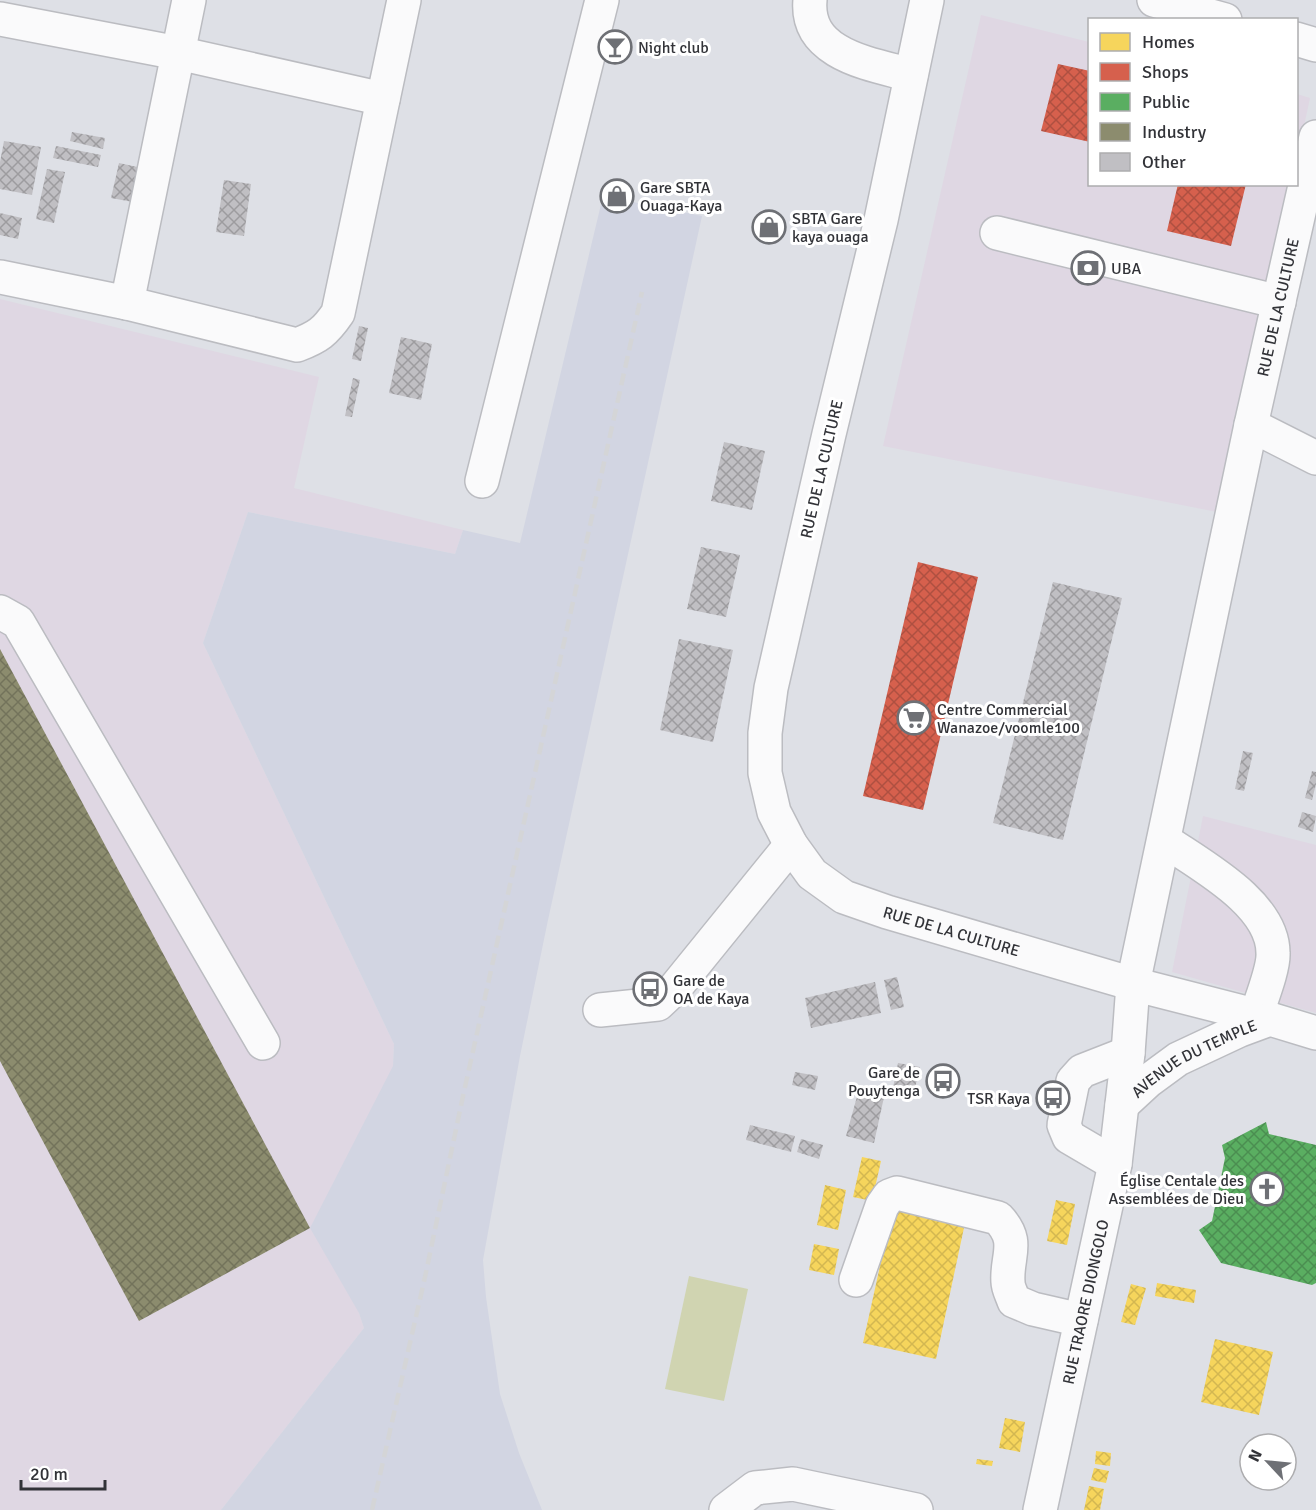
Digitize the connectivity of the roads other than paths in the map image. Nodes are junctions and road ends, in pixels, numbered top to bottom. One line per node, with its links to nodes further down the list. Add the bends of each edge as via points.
1 (189, 0): 11 (street)
2 (404, 0): 13 (street)
3 (602, 0): 21 (street)
4 (810, 0): 12 (street, via 816,33 831,47 850,58)
5 (927, 0): 12 (street, RUE DE LA CULTURE)
6 (1154, 0): 7 (street)
7 (1218, 18)
8 (0, 19): 11 (street)
9 (1298, 40): 10 (street)
10 (1316, 45)
11 (178, 53): 13 (street); 18 (street)
12 (911, 75): 24 (street, RUE DE LA CULTURE, via 881,220 771,688 765,773 774,812)
13 (382, 99): 18 (street, via 338,313 327,329 297,345)
14 (1316, 136): 17 (street, RUE DE LA CULTURE)
15 (997, 233): 17 (street)
16 (0, 277): 18 (street)
17 (1279, 302): 19 (street, RUE DE LA CULTURE)
18 (127, 303)
19 (1251, 425): 20 (street); 23 (street, RUE DE LA CULTURE)
20 (1316, 458)
21 (482, 481)
22 (0, 612): 29 (street, via 18,622)
23 (1164, 840): 25 (street, RUE DE LA CULTURE); 27 (street, via 1240,892 1271,934 1274,954)
24 (791, 845): 25 (street, RUE DE LA CULTURE, via 812,874 844,897); 26 (street, via 658,1004)
25 (1133, 984): 27 (street, AVENUE DU TEMPLE); 30 (street, RUE TRAORE DIONGOLO)
26 (600, 1010)
27 (1263, 1017): 28 (street, AVENUE DU TEMPLE); 31 (street, AVENUE DU TEMPLE, via 1178,1059)
28 (1316, 1033)
29 (263, 1042)
30 (1128, 1053): 31 (street, RUE TRAORE DIONGOLO); 32 (street, via 1082,1071 1073,1081 1064,1125 1069,1137)
31 (1122, 1106): 32 (street, RUE TRAORE DIONGOLO)
32 (1115, 1164): 34 (street, RUE TRAORE DIONGOLO)
33 (856, 1280): 34 (street, via 882,1206 897,1193 998,1218 1008,1228 1012,1251 1007,1284 1014,1301)
34 (1081, 1320): 37 (street, RUE TRAORE DIONGOLO)
35 (726, 1510): 36 (street, via 755,1488 793,1484)
36 (916, 1510)
37 (1040, 1510)

